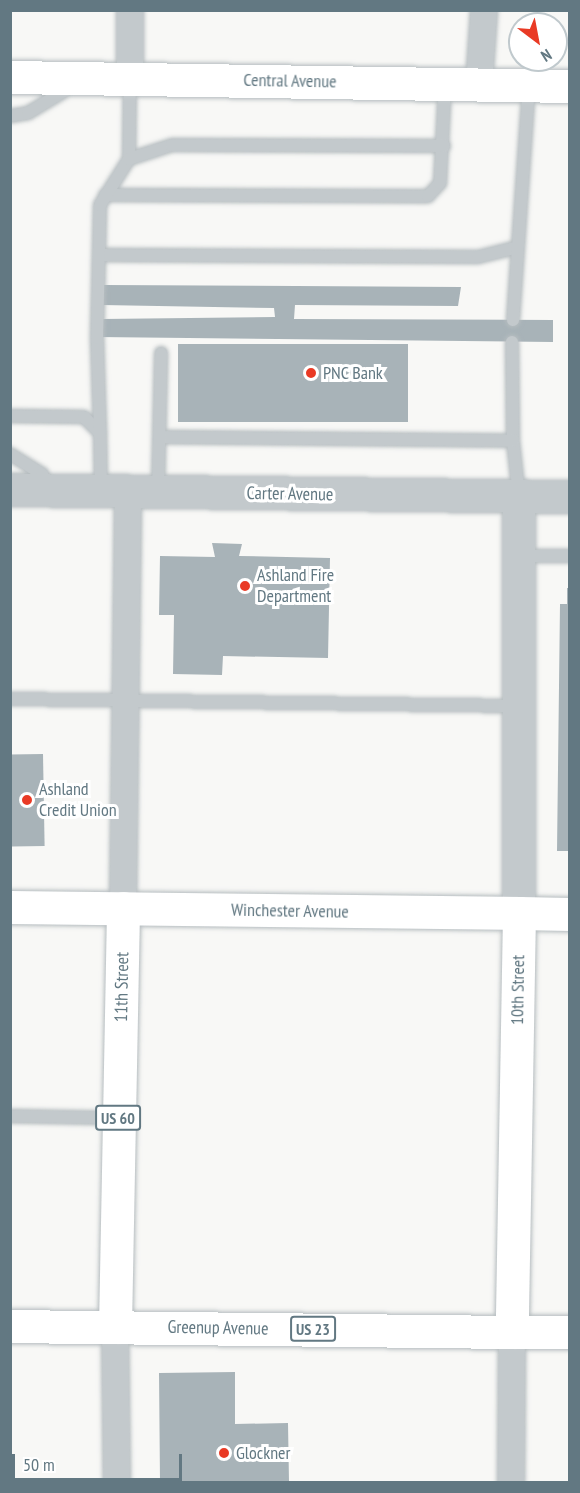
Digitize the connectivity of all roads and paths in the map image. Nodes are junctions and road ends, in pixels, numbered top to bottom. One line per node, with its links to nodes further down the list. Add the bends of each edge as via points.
1 (130, 10): 5 (street)
2 (484, 10): 7 (street)
3 (10, 76): 4 (main road, Central Avenue)
4 (88, 77): 5 (main road, Central Avenue); 10 (lane, via 28,113)
5 (130, 78): 6 (main road, Central Avenue); 12 (lane)
6 (445, 83): 7 (main road, Central Avenue); 11 (lane)
7 (479, 84): 8 (main road, Central Avenue)
8 (529, 85): 9 (main road, Central Avenue); 14 (lane)
9 (570, 86)
10 (10, 116)
11 (444, 146): 12 (lane, via 172,145); 13 (lane, via 440,183 428,196)
12 (129, 159): 13 (lane)
13 (105, 195): 15 (lane, via 100,205)
14 (518, 247): 15 (lane, via 478,257); 16 (lane)
15 (100, 255): 20 (lane)
16 (513, 320)
17 (512, 342): 22 (lane)
18 (161, 353): 21 (lane)
19 (10, 416): 20 (lane, via 84,417)
20 (100, 433): 26 (lane)
21 (160, 437): 22 (lane); 26 (lane)
22 (513, 441): 27 (lane)
23 (10, 454): 25 (lane, via 42,474)
24 (10, 490): 25 (street, Carter Avenue)
25 (47, 491): 26 (street, Carter Avenue)
26 (129, 492): 27 (street, Carter Avenue); 32 (street, 11th Street)
27 (519, 497): 28 (street, Carter Avenue); 29 (street, 10th Street)
28 (570, 497)
29 (521, 556): 30 (lane); 33 (street, 10th Street)
30 (570, 556)
31 (10, 699): 32 (lane)
32 (127, 701): 33 (lane); 35 (street, 11th Street)
33 (520, 706): 36 (street, 10th Street)
34 (10, 907): 35 (main road, Winchester Avenue)
35 (123, 908): 36 (main road, Winchester Avenue); 39 (main road, 11th Street / US 60)
36 (519, 914): 37 (main road, Winchester Avenue); 42 (main road, 10th Street)
37 (570, 914)
38 (10, 1116): 39 (lane)
39 (118, 1118): 41 (main road, 11th Street / US 60)
40 (10, 1326): 41 (main road, Greenup Avenue / US 23)
41 (115, 1327): 42 (main road, Greenup Avenue / US 23); 44 (street, 11th Street)
42 (512, 1332): 43 (main road, Greenup Avenue / US 23); 45 (street, 10th Street)
43 (570, 1332)
44 (117, 1482)
45 (511, 1482)

